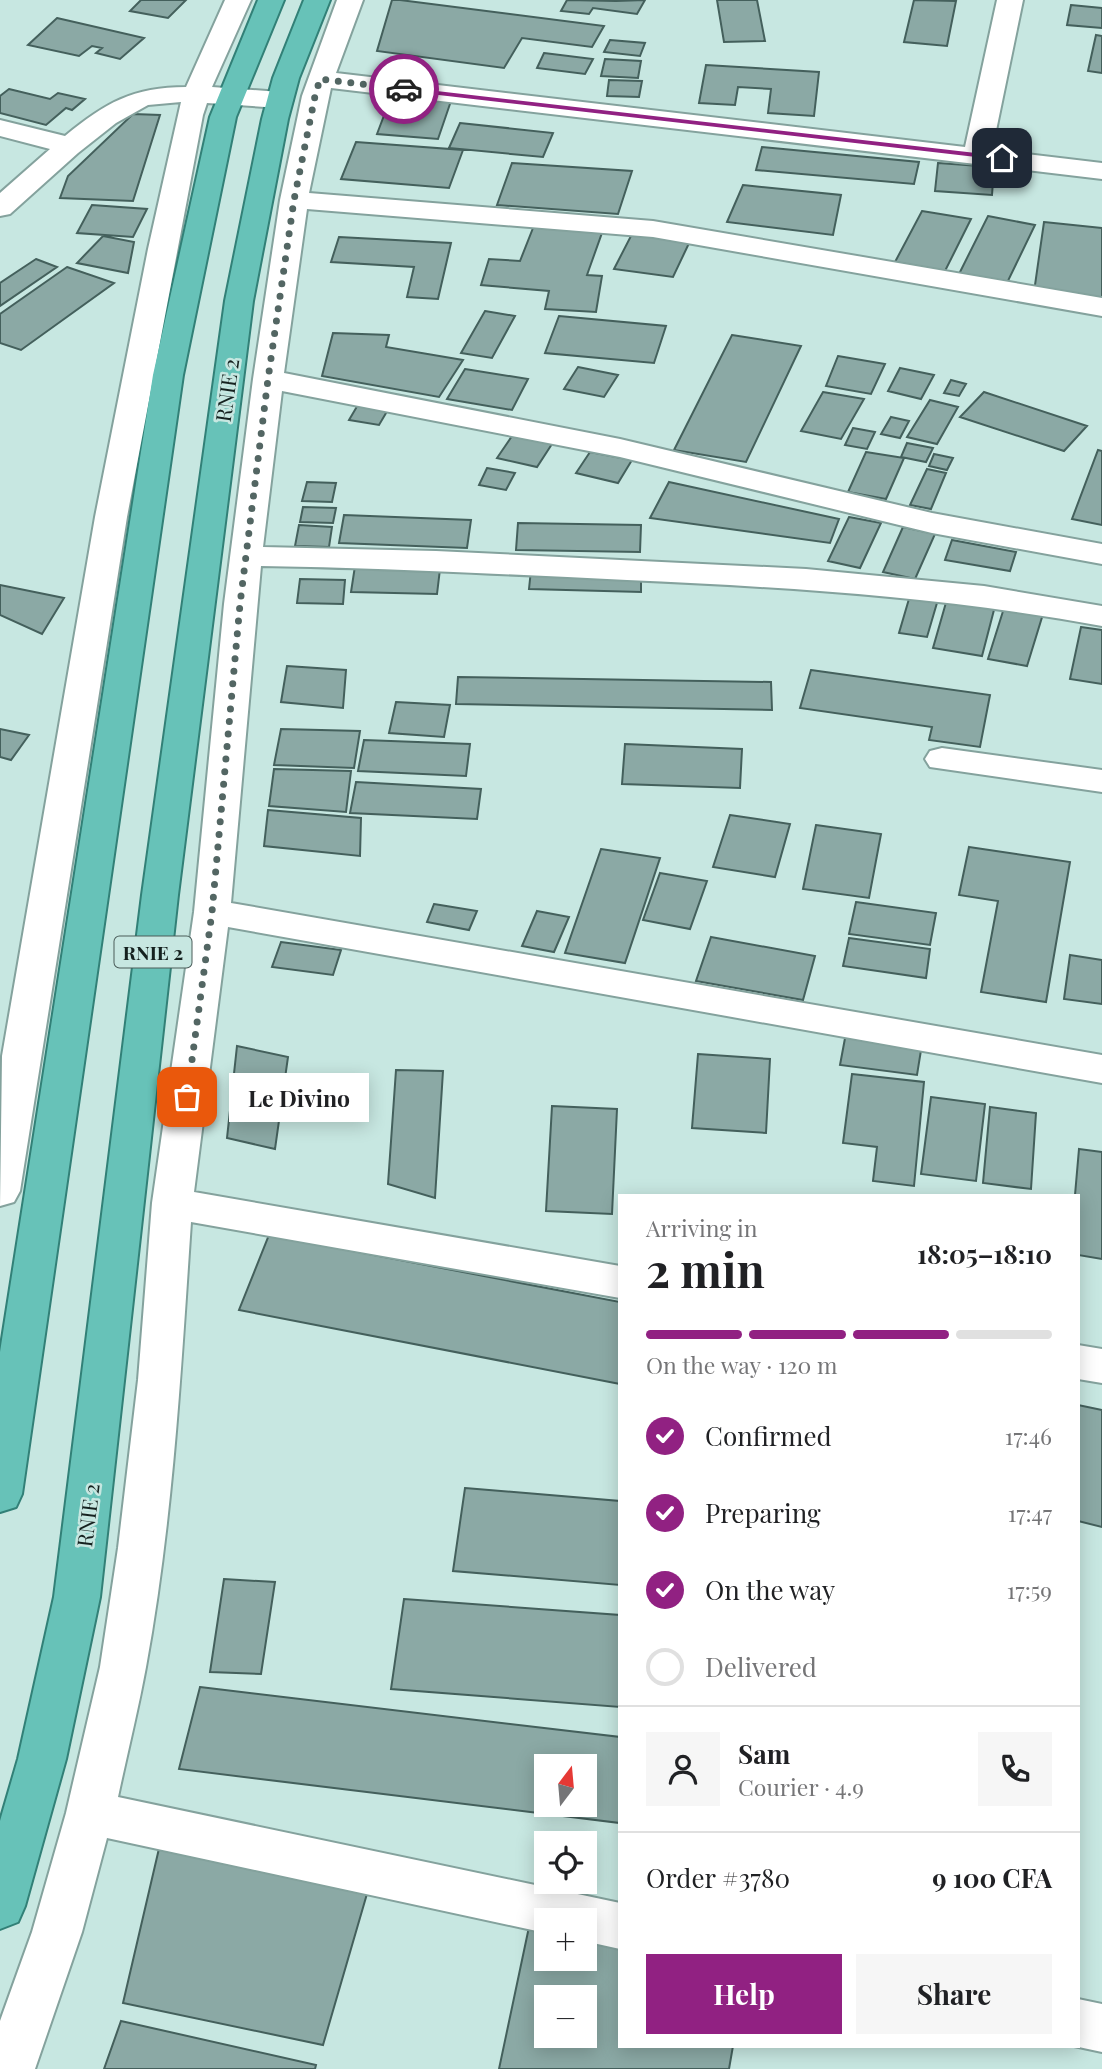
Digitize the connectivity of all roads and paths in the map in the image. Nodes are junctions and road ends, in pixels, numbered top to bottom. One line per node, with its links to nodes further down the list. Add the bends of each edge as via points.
1 (238, 0): 7 (street)
2 (271, 0): 8 (highway)
3 (317, 0): 9 (highway, RNIE 2 / RNIE 2)
4 (350, 0): 6 (street)
5 (1005, 1): 12 (street)
6 (320, 79): 12 (street); 14 (street)
7 (195, 97): 8 (street); 11 (street, via 163,96 132,102); 25 (street, via 136,372)
8 (229, 97): 9 (street); 30 (highway, via 168,375)
9 (280, 100): 32 (highway, RNIE 2 / RNIE 2, via 228,370 77,1597 42,1759)
10 (0, 128): 11 (street)
11 (72, 146): 15 (street)
12 (977, 155): 13 (street)
13 (1102, 171)
14 (294, 200): 16 (street, via 653,229); 17 (street)
15 (0, 208)
16 (1102, 307)
17 (268, 379): 18 (street, via 620,448 932,523); 19 (street)
18 (1102, 554)
19 (246, 556): 20 (street, via 827,578 1051,605); 23 (street)
20 (1102, 616)
21 (942, 759): 22 (street)
22 (1102, 780)
23 (212, 912): 24 (street); 26 (street)
24 (1102, 1069)
25 (0, 1191)
26 (172, 1203): 27 (street); 31 (street, via 141,1548 123,1667)
27 (618, 1282)
28 (1080, 1362): 29 (street)
29 (1102, 1366)
30 (0, 1494)
31 (90, 1813): 33 (street); 36 (street, via 57,1931)
32 (0, 1906)
33 (618, 1926)
34 (1080, 2023): 35 (street)
35 (1102, 2028)
36 (9, 2069)

